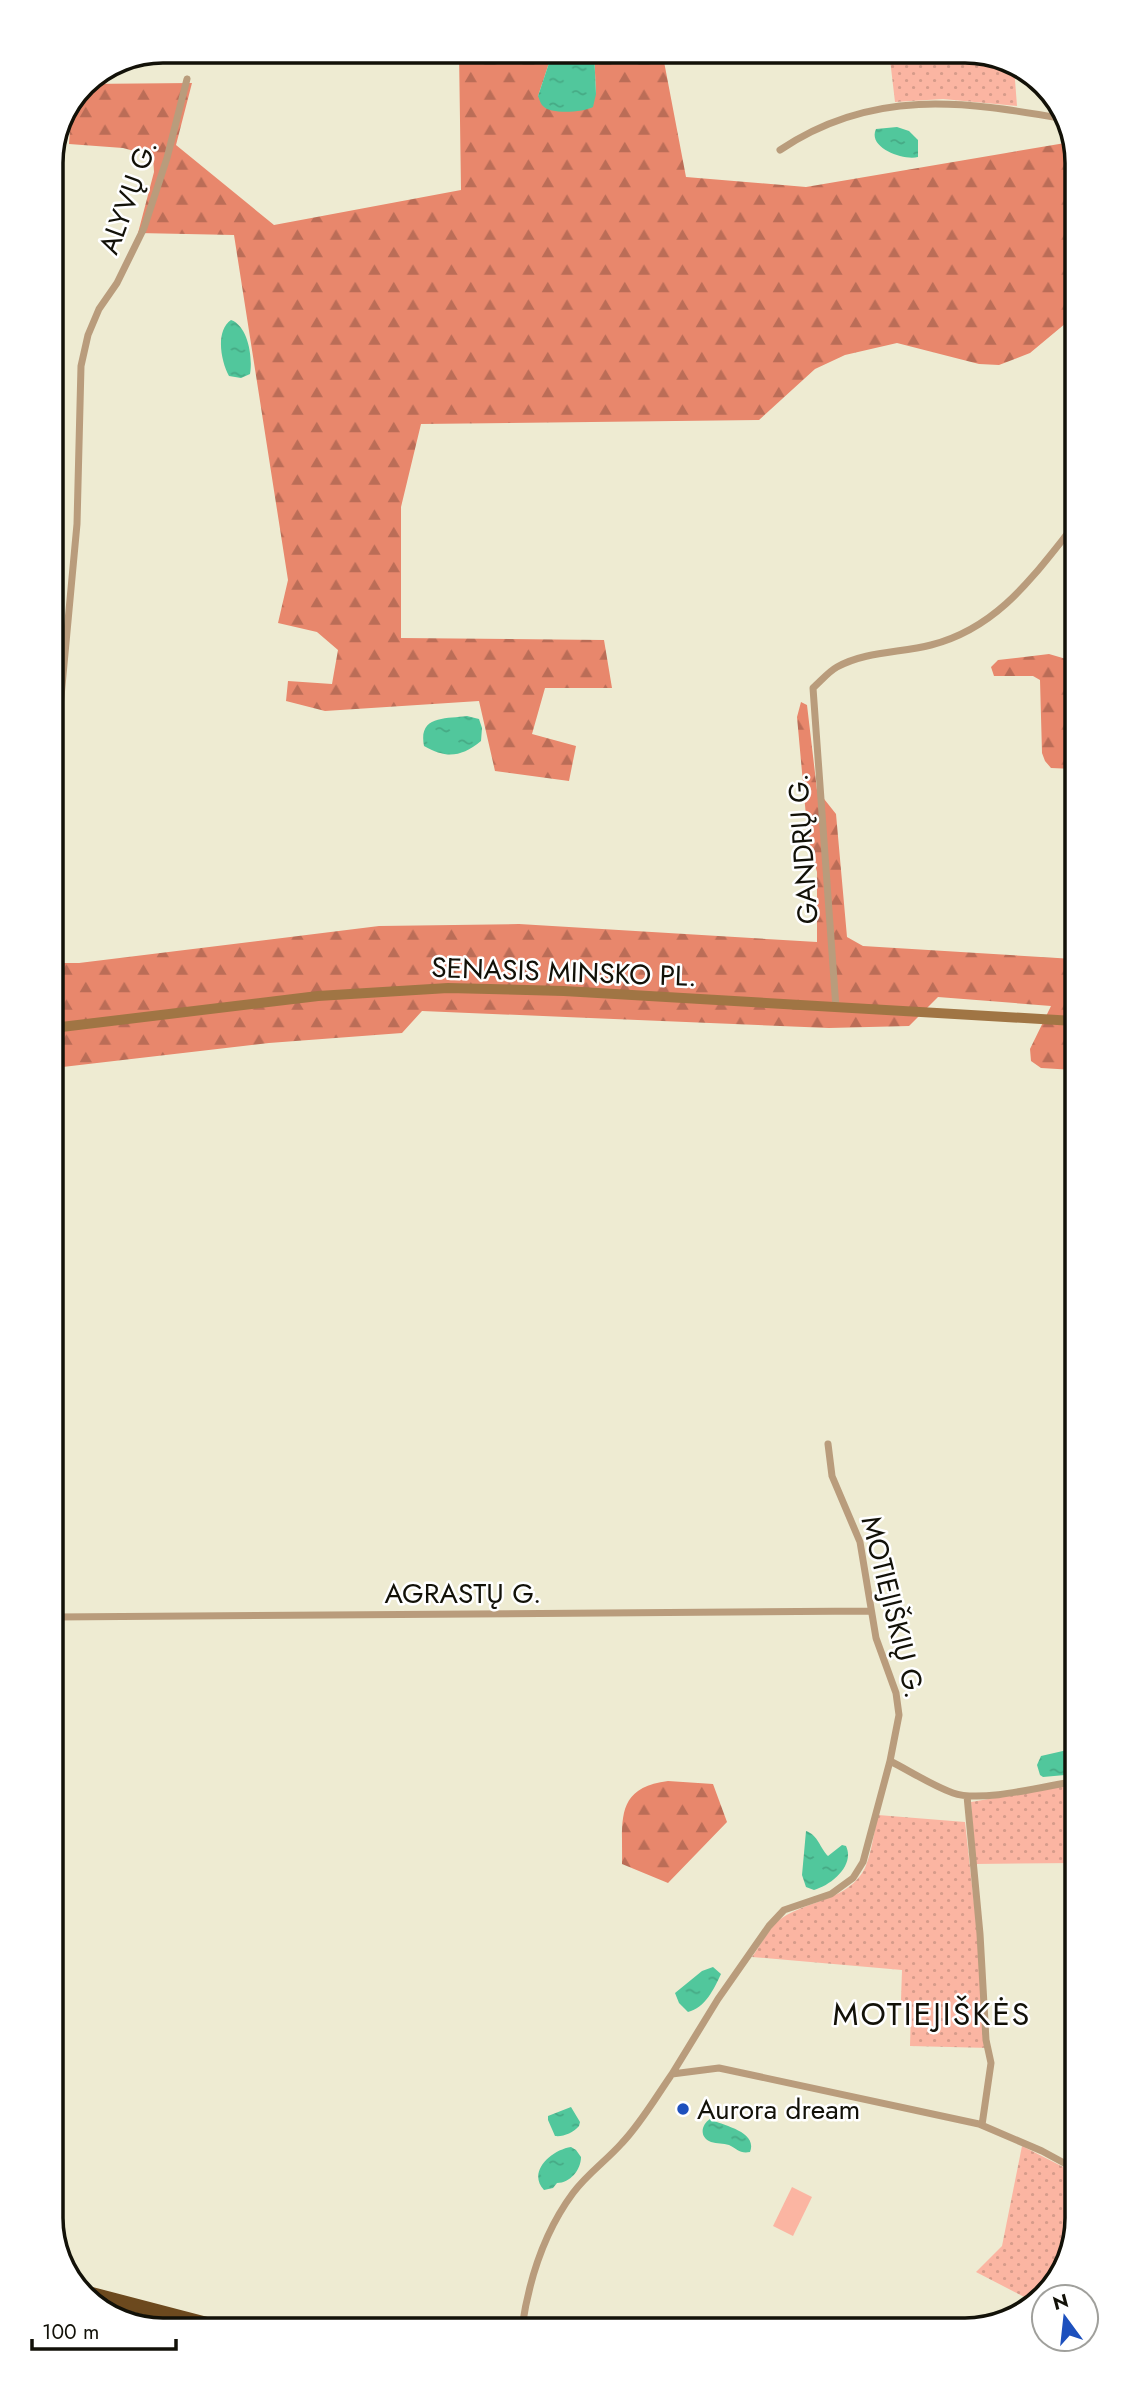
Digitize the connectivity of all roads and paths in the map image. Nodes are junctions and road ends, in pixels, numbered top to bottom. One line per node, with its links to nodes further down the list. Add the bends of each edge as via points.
1 (187, 79): 5 (street, ALYVŲ G., via 144,228 99,309 80,366 77,524)
2 (1054, 117): 3 (street, via 960,104 883,107 838,119)
3 (780, 150)
4 (1065, 536): 6 (street, GANDRŲ G., via 1014,598 985,621 932,645 854,659 835,668 813,688)
5 (63, 675)
6 (836, 1008): 7 (main road, SENASIS MINSKO PL.); 8 (main road, SENASIS MINSKO PL., via 448,988 318,996)
7 (1065, 1021)
8 (63, 1027)
9 (828, 1444): 10 (street, MOTIEJIŠKIŲ G., via 832,1476 860,1542)
10 (871, 1611): 11 (street, AGRASTŲ G.); 12 (street, MOTIEJIŠKIŲ G., via 900,1715)
11 (63, 1618)
12 (890, 1761): 14 (street); 15 (street, MOTIEJIŠKIŲ G., via 863,1862 853,1878 831,1894 784,1910 769,1926)
13 (1065, 1783): 14 (street)
14 (967, 1796): 16 (street, via 991,2063)
15 (672, 2074): 16 (street, via 719,2068); 20 (street, MOTIEJIŠKIŲ G., via 624,2142 570,2196 535,2268)
16 (982, 2125): 17 (street)
17 (1065, 2163)
18 (102, 2297): 19 (highway)
19 (184, 2318)
20 (524, 2318)

